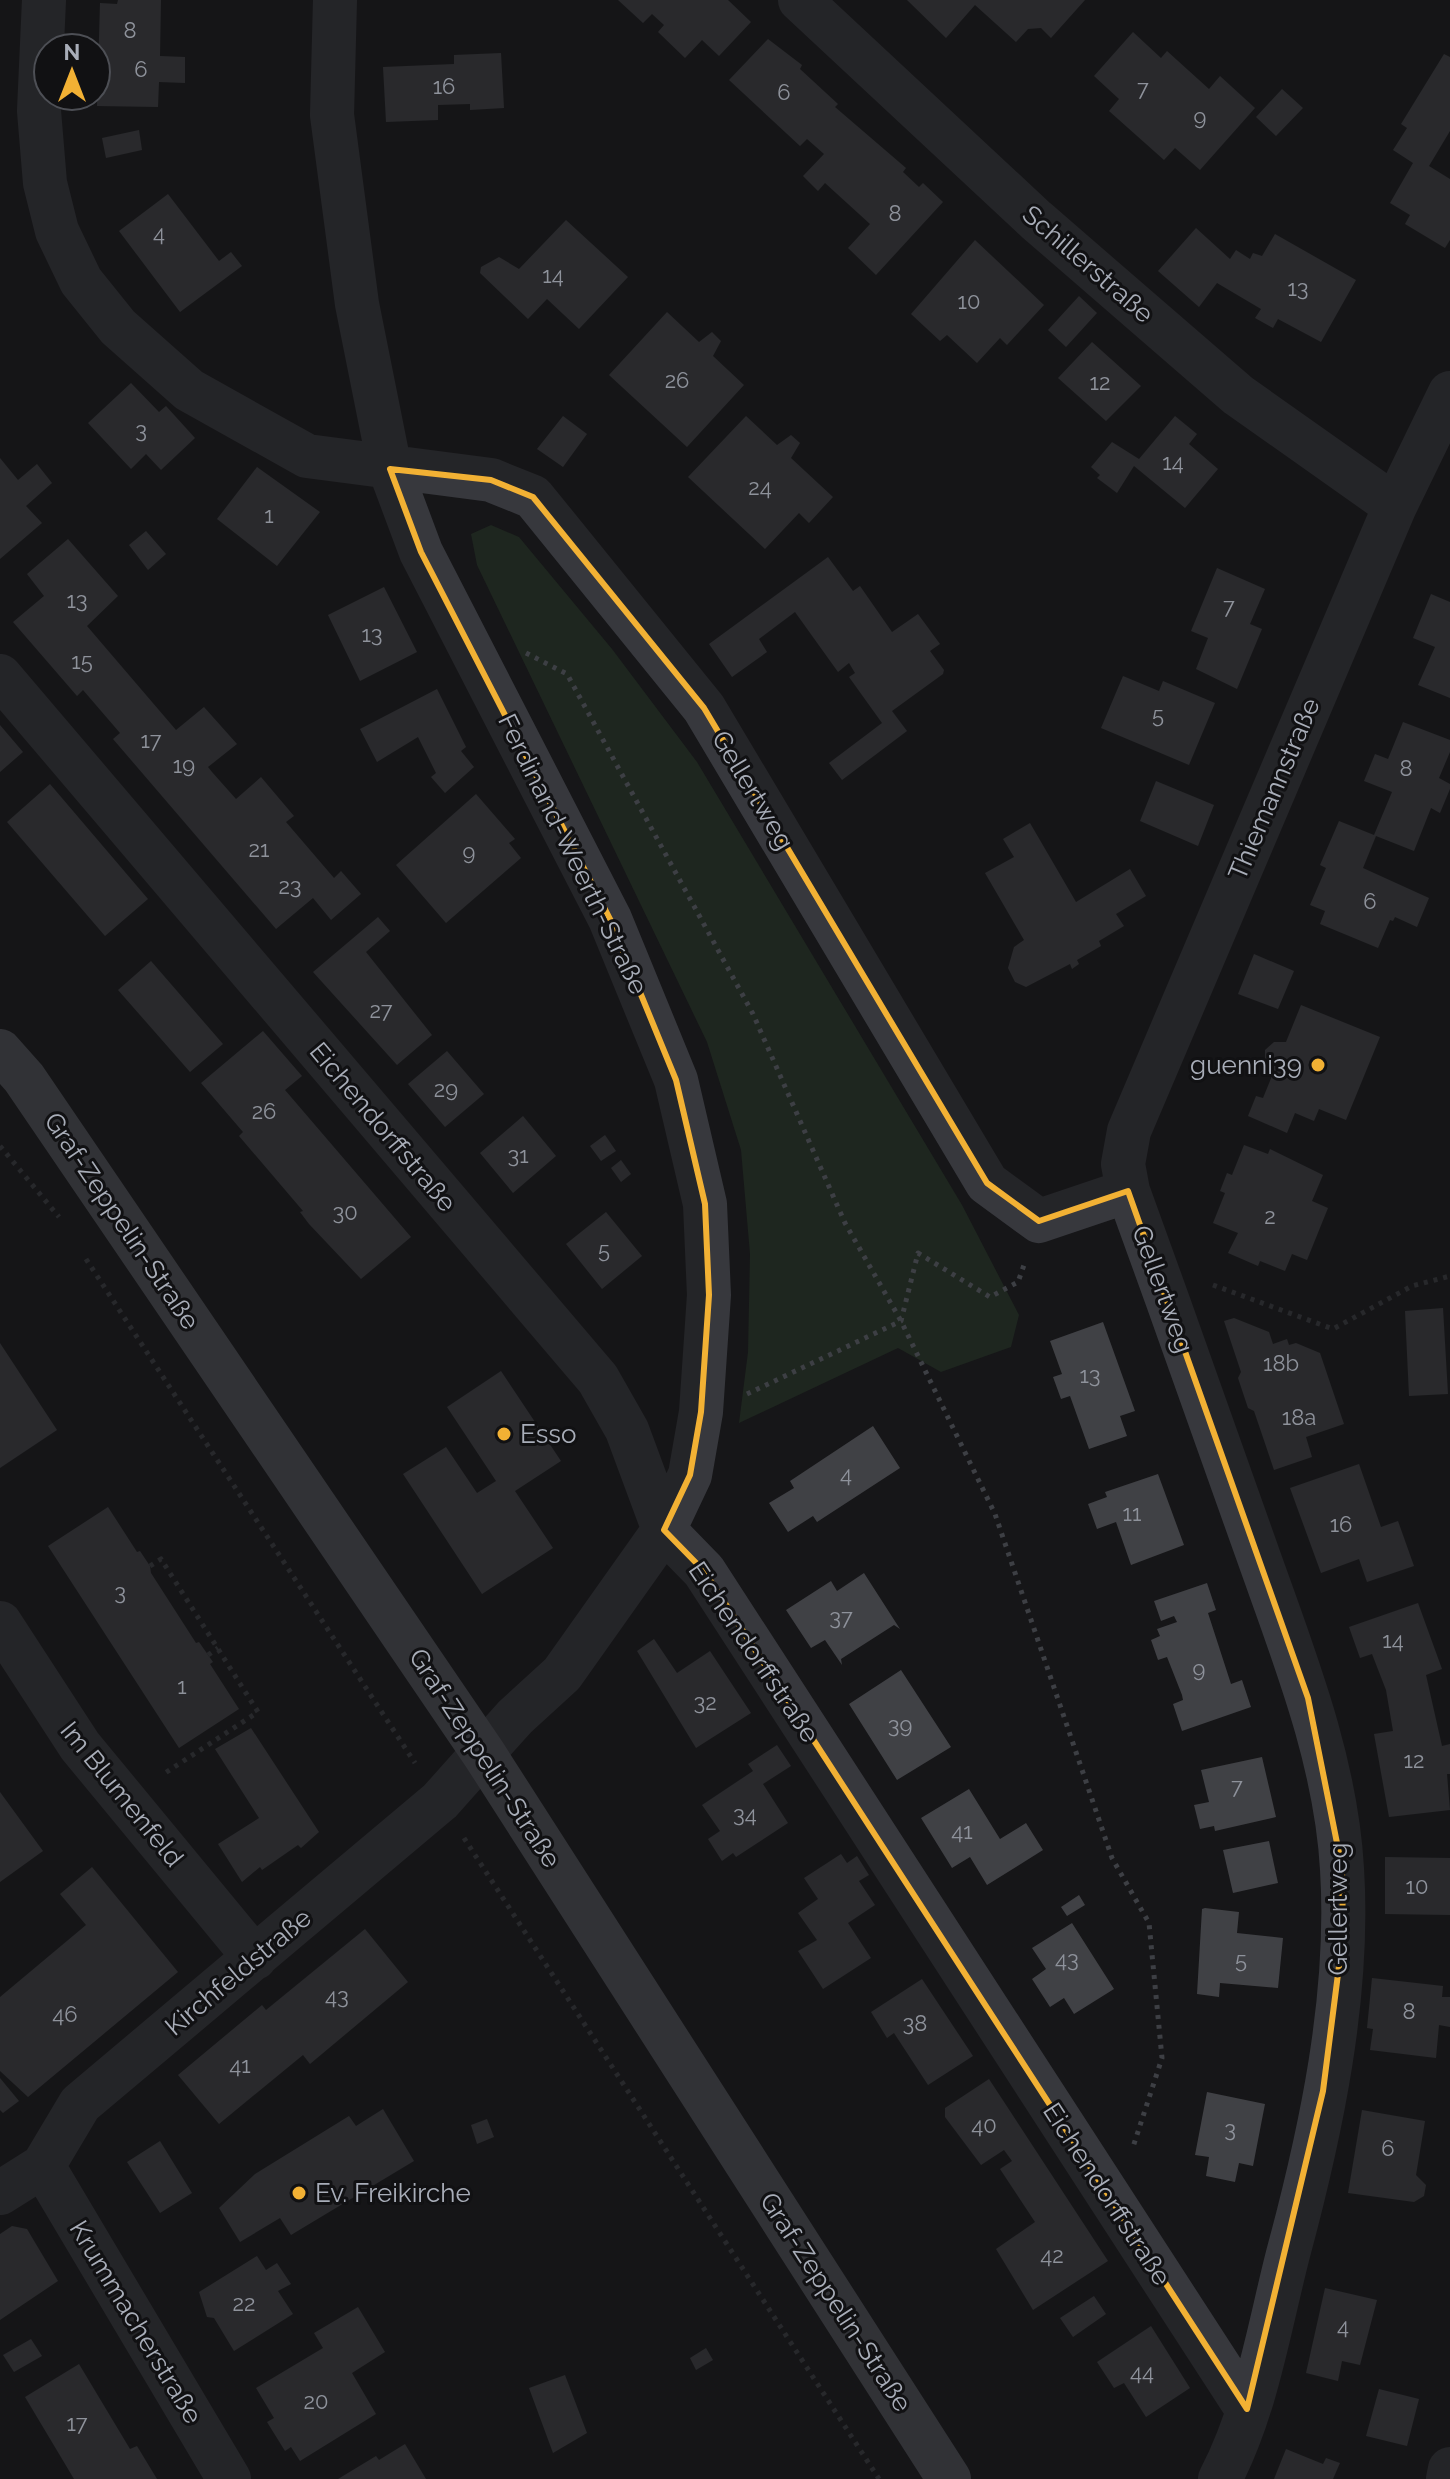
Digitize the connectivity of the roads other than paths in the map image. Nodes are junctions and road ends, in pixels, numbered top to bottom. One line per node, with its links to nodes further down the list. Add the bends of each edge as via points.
1 (44, 0): 5 (street, via 39,111 45,183 57,231 81,281 118,327 189,390 307,456)
2 (335, 0): 5 (street, Ferdinand-Weerth-Straße, via 332,115 357,304)
3 (800, 0): 6 (street, Schillerstraße, via 1036,220 1238,395)
4 (1450, 393): 6 (street, Thiemannstraße)
5 (390, 469): 9 (street, Gellertweg, via 491,480 533,497 704,708 987,1183 1039,1221); 10 (street, Ferdinand-Weerth-Straße, via 421,552 610,919 676,1080 705,1204 709,1295 701,1412 690,1475)
6 (1395, 506): 9 (street, Thiemannstraße, via 1129,1131 1123,1164)
7 (0, 676): 10 (street, Eichendorffstraße, via 598,1379 627,1430)
8 (0, 1051): 12 (main road, Graf-Zeppelin-Straße, via 24,1078)
9 (1128, 1191): 16 (street, Gellertweg, via 1308,1698 1335,1807 1342,1868 1343,1935 1323,2091 1298,2217)
10 (664, 1530): 12 (street, Ferdinand-Weerth-Straße, via 562,1674); 16 (street, Eichendorffstraße, via 704,1571)
11 (0, 1623): 13 (street, Im Blumenfeld, via 80,1746)
12 (484, 1754): 13 (street, Kirchfeldstraße, via 440,1801); 19 (main road, Graf-Zeppelin-Straße)
13 (255, 1958): 14 (street, Kirchfeldstraße, via 80,2104)
14 (43, 2166): 15 (street, Kirchfeldstraße); 18 (street, Krummacherstraße)
15 (0, 2193)
16 (1247, 2409): 20 (street, Gellertweg)
17 (1450, 2469): 21 (street)
18 (229, 2479)
19 (949, 2479)
20 (1220, 2479)
21 (1448, 2479)

